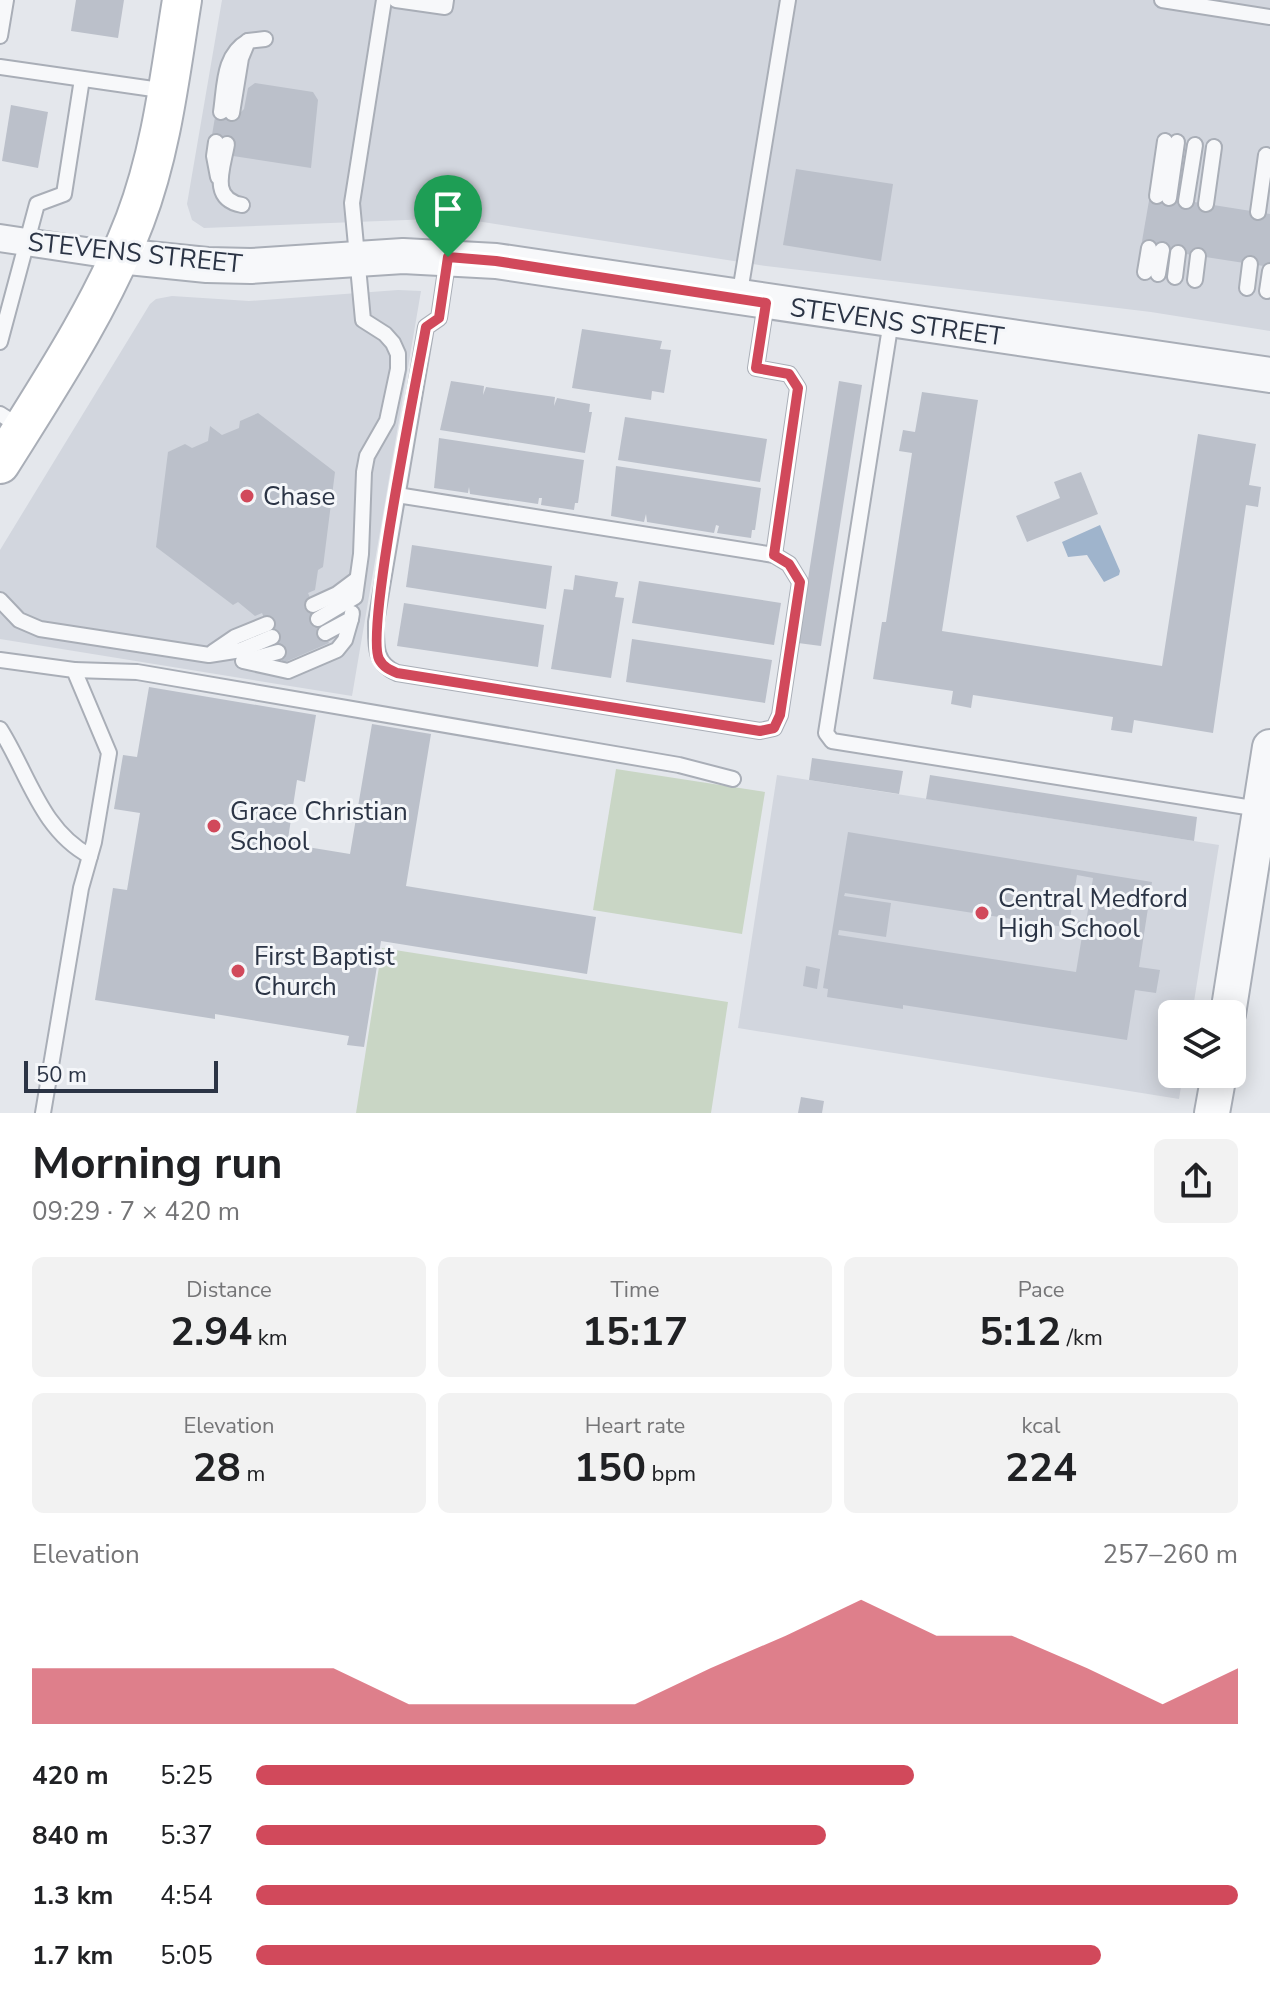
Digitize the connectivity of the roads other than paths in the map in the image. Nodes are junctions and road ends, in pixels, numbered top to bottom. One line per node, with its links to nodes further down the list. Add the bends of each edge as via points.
1 (6, 0): 9 (lane)
2 (182, 0): 13 (main road)
3 (384, 0): 32 (lane, via 352,203)
4 (396, 0): 5 (lane, via 445,7)
5 (446, 0)
6 (788, 0): 40 (lane)
7 (1162, 0): 8 (lane)
8 (1270, 17)
9 (0, 36)
10 (265, 39): 14 (lane, via 248,41)
11 (0, 67): 12 (lane)
12 (82, 79): 13 (lane); 26 (lane, via 64,194 37,204)
13 (167, 91): 29 (main road, via 148,178)
14 (226, 112)
15 (1171, 141): 20 (lane)
16 (222, 143): 23 (lane, via 214,156 222,195)
17 (1195, 145): 21 (lane)
18 (1214, 147): 22 (lane)
19 (1266, 155): 24 (lane)
20 (1163, 197)
21 (1186, 201)
22 (1206, 204)
23 (242, 205)
24 (1258, 212)
25 (0, 238): 26 (street, STEVENS STREET)
26 (27, 243): 29 (street, STEVENS STREET); 42 (lane)
27 (1155, 249): 35 (lane)
28 (1178, 253): 36 (lane)
29 (119, 256): 32 (street, STEVENS STREET, via 251,266); 44 (main road, via 75,343)
30 (1198, 256): 37 (lane)
31 (448, 257): 32 (street, STEVENS STREET); 40 (street, STEVENS STREET); 46 (lane, via 439,318 426,327)
32 (357, 259): 48 (lane, via 363,320 385,334 398,354 387,421 364,472)
33 (1250, 264): 38 (lane)
34 (1270, 271): 39 (lane)
35 (1152, 273)
36 (1175, 277)
37 (1195, 280)
38 (1247, 288)
39 (1267, 291)
40 (752, 300): 41 (street, STEVENS STREET); 47 (lane, via 756,368 789,374 798,388)
41 (891, 321): 43 (street, STEVENS STREET); 62 (lane, via 826,733 832,741)
42 (0, 342)
43 (1270, 375)
44 (11, 421): 45 (main road)
45 (0, 464)
46 (397, 495): 47 (lane); 47 (lane, via 376,622 378,659 387,669 760,731 774,728 780,715 800,582 789,564)
47 (774, 555)
48 (357, 579): 49 (lane); 49 (lane, via 316,612)
49 (355, 597): 51 (lane)
50 (2, 601): 55 (lane, via 19,620 40,629)
51 (351, 619): 53 (lane); 57 (lane, via 337,650 288,671)
52 (269, 631): 55 (lane, via 241,650)
53 (325, 633)
54 (278, 652): 57 (lane)
55 (209, 655): 57 (lane)
56 (0, 660): 58 (lane)
57 (243, 661)
58 (74, 670): 61 (lane, via 137,672 679,765); 63 (lane, via 109,753)
59 (0, 729): 63 (lane, via 50,823 70,846)
60 (1270, 747): 62 (street)
61 (733, 779)
62 (1260, 809): 64 (street)
63 (90, 856): 66 (lane)
64 (1230, 1000)
65 (1216, 1088): 67 (street)
66 (43, 1113)
67 (1212, 1113)

